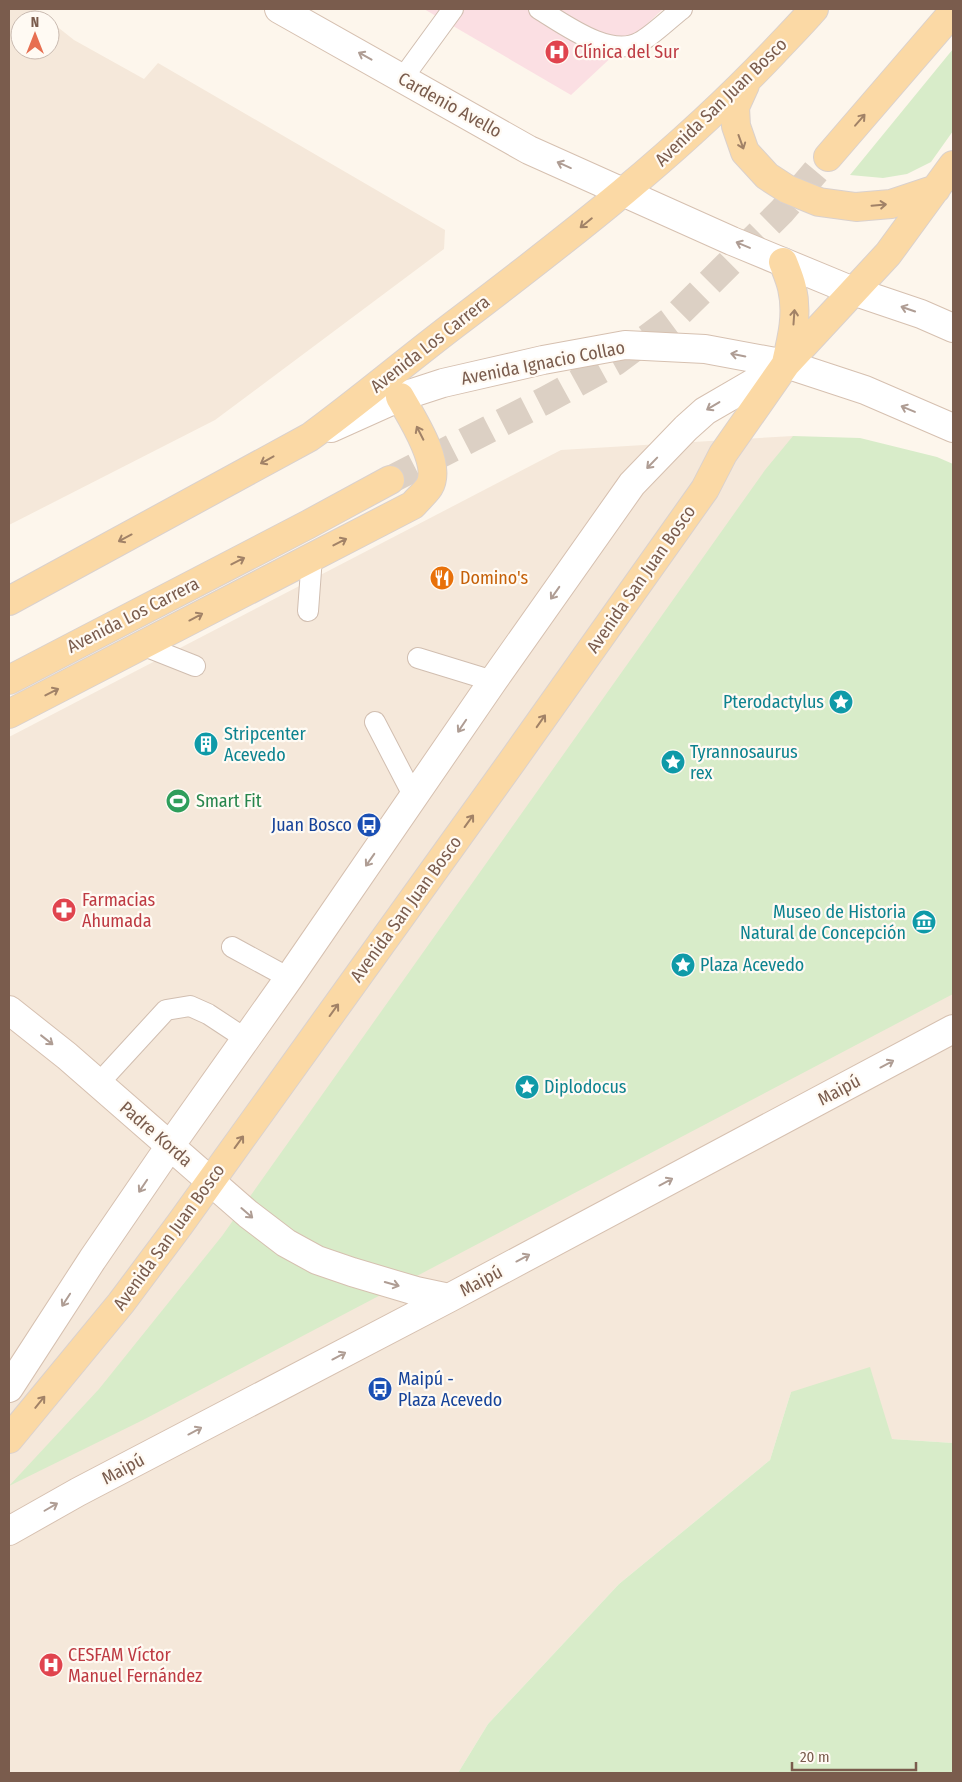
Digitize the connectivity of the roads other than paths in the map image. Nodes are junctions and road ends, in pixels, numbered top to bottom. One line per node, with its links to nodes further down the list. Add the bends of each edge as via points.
1 (279, 9): 7 (main road, Cardenio Avello, one-way to 1)
2 (453, 9): 7 (lane)
3 (539, 9): 4 (lane, via 598,42 627,46 640,42)
4 (682, 9)
5 (814, 9): 8 (main road, Avenida San Juan Bosco)
6 (953, 12): 9 (main road, one-way to 6)
7 (402, 79): 12 (main road, Cardenio Avello, one-way to 7, via 529,150)
8 (748, 79): 11 (main road, one-way to 11, via 735,107 736,126 745,152 767,176 787,189 819,202 856,207 890,204); 12 (main road, Avenida San Juan Bosco)
9 (828, 157)
10 (953, 166): 11 (main road, Avenida San Juan Bosco)
11 (936, 189): 14 (main road, Avenida San Juan Bosco, via 888,254)
12 (624, 193): 13 (main road, one-way to 12); 19 (main road, Avenida Los Carrera, one-way to 19)
13 (783, 262): 14 (main road); 16 (main road, one-way to 13, via 795,309 792,287)
14 (853, 291): 15 (main road, one-way to 14); 16 (main road, Avenida San Juan Bosco)
15 (953, 328)
16 (786, 364): 17 (main road, Avenida Ignacio Collao, one-way to 17, via 705,349 625,345 543,360); 18 (main road, Avenida Ignacio Collao, one-way to 16, via 865,390); 28 (main road, Avenida San Juan Bosco, one-way to 28, via 705,411 632,484); 39 (main road, Avenida San Juan Bosco, one-way to 16, via 694,505 723,454)
17 (400, 396): 19 (main road, Avenida Ignacio Collao); 21 (main road, one-way to 17, via 413,505 430,486 432,468 426,446)
18 (953, 428)
19 (310, 437): 22 (main road, Avenida Los Carrera, one-way to 22)
20 (390, 480): 27 (main road, Avenida Los Carrera, one-way to 20)
21 (312, 556): 23 (lane); 24 (main road, one-way to 21)
22 (9, 601)
23 (308, 611)
24 (142, 646): 26 (lane); 29 (main road, one-way to 24)
25 (418, 658): 28 (lane)
26 (194, 666)
27 (9, 680)
28 (493, 681): 31 (main road, Avenida San Juan Bosco, one-way to 31)
29 (9, 714)
30 (375, 722): 31 (lane)
31 (414, 797): 33 (main road, Avenida San Juan Bosco, one-way to 33)
32 (232, 947): 33 (lane)
33 (289, 978): 36 (main road, Avenida San Juan Bosco)
34 (9, 1010): 37 (main road, Padre Korda, one-way to 37)
35 (953, 1029): 40 (main road, Maipú, one-way to 35)
36 (246, 1039): 37 (lane, via 190,1006 166,1010); 38 (main road, Avenida San Juan Bosco)
37 (99, 1083): 38 (main road, Padre Korda)
38 (170, 1146): 39 (main road, Padre Korda); 41 (main road, Avenida San Juan Bosco, one-way to 41)
39 (210, 1182): 40 (main road, Padre Korda, one-way to 40, via 286,1243 317,1260 379,1281); 42 (main road, Avenida San Juan Bosco, one-way to 39, via 121,1303)
40 (449, 1298): 43 (main road, Maipú, one-way to 40)
41 (9, 1388)
42 (9, 1439)
43 (9, 1531)

